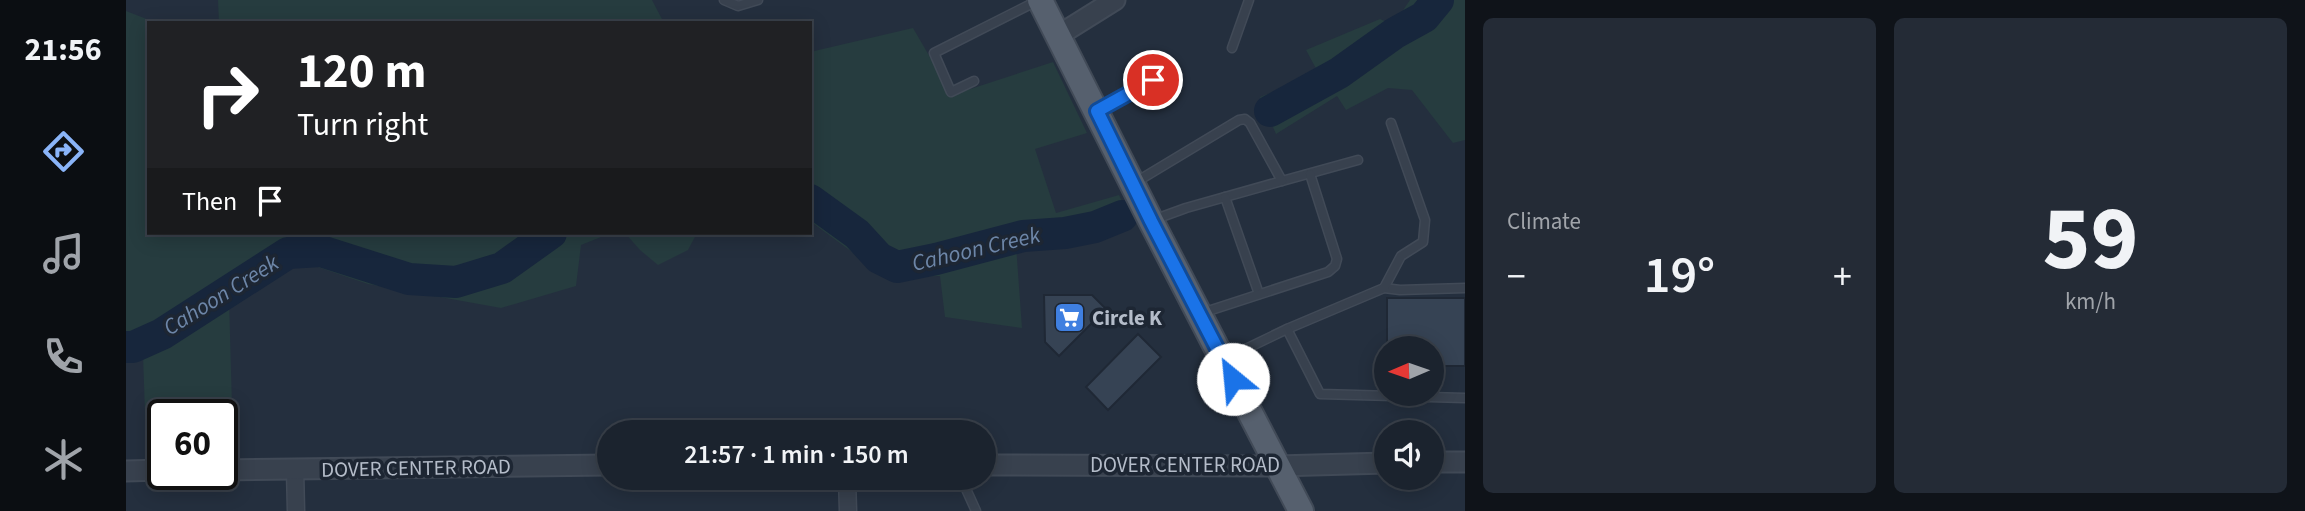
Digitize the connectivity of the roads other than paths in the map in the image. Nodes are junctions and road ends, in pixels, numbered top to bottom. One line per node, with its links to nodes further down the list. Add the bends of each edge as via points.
1 (724, 0): 2 (lane, via 738,6)
2 (758, 0)
3 (1040, 0): 6 (main road); 9 (lane, via 934,53 951,92)
4 (1115, 0): 6 (street)
5 (1249, 0): 7 (lane)
6 (1059, 35): 10 (main road)
7 (1232, 48)
8 (1153, 80): 10 (lane)
9 (974, 81)
10 (1097, 111): 15 (main road)
11 (1391, 123): 18 (lane, via 1425,220 1423,242 1401,256)
12 (1358, 160): 13 (lane)
13 (1310, 174): 14 (lane); 20 (lane, via 1337,259 1335,265 1328,272)
14 (1282, 181): 15 (lane, via 1245,119); 16 (lane)
15 (1133, 184): 17 (main road)
16 (1225, 197): 17 (lane); 20 (lane)
17 (1151, 221): 21 (main road)
18 (1384, 288): 19 (lane); 22 (lane)
19 (1465, 288)
20 (1259, 294): 21 (lane)
21 (1199, 314): 23 (main road)
22 (1287, 329): 23 (lane); 24 (lane, via 1320,394)
23 (1223, 360): 30 (main road)
24 (1465, 398)
25 (1465, 461): 26 (street)
26 (1444, 462)
27 (1374, 463): 30 (street, DOVER CENTER ROAD)
28 (597, 465): 31 (street, DOVER CENTER ROAD)
29 (996, 465): 30 (street, DOVER CENTER ROAD)
30 (1278, 466): 40 (main road)
31 (295, 469): 33 (street, DOVER CENTER ROAD); 37 (street)
32 (147, 470): 34 (street)
33 (238, 470)
34 (126, 471)
35 (848, 490): 38 (street)
36 (966, 490): 39 (lane)
37 (296, 511)
38 (848, 511)
39 (976, 511)
40 (1301, 511)

